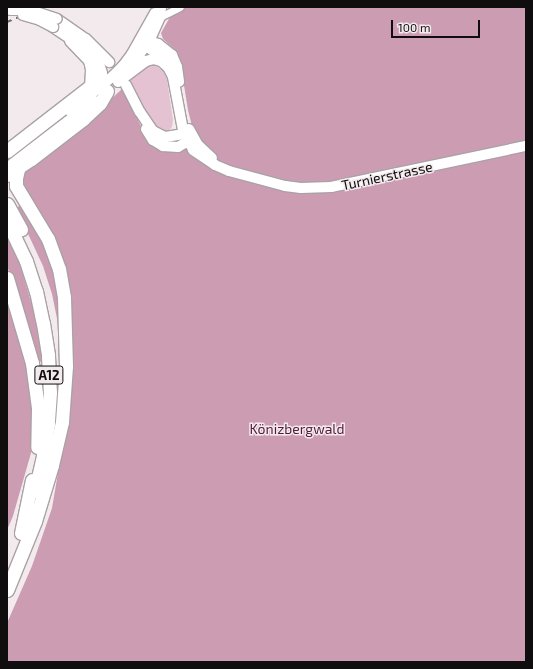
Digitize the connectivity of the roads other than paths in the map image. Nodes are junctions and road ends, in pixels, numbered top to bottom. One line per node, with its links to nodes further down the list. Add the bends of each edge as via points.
1 (180, 7): 3 (street)
2 (8, 10): 4 (main road, bridge, via 36,11)
3 (160, 10): 6 (main road)
4 (55, 23): 5 (main road); 7 (main road, via 86,39)
5 (72, 40): 10 (highway, via 90,60)
6 (144, 42): 8 (main road, Turnierstrasse, via 167,60); 9 (main road); 10 (main road, via 129,50); 14 (main road, Turnierstrasse, via 165,48 175,60)
7 (109, 62)
8 (173, 77): 9 (main road, via 164,64 152,59 142,63); 11 (main road, Turnierstrasse)
9 (122, 83): 10 (main road); 12 (main road)
10 (99, 85): 15 (highway); 19 (main road); 20 (highway, via 100,103 83,119)
11 (177, 100): 13 (main road, Turnierstrasse, via 177,127); 14 (main road, Turnierstrasse)
12 (140, 112): 13 (main road, via 153,131 161,136); 14 (main road, via 149,133 158,143 172,147)
13 (171, 137): 14 (main road)
14 (189, 137): 16 (main road, Turnierstrasse, via 198,155 215,165 300,188 331,188)
15 (21, 140): 17 (highway); 18 (highway)
16 (526, 146)
17 (7, 147)
18 (7, 151)
19 (7, 160)
20 (11, 170): 22 (highway)
21 (7, 188): 22 (highway)
22 (25, 201): 25 (highway, via 46,234 56,258 62,281 65,314 66,366 62,422)
23 (9, 212): 25 (highway, A12, via 27,242 39,272 56,349 57,420); 26 (highway, A12, via 36,291 46,339 49,374 49,408 44,456)
24 (7, 278): 26 (highway, via 32,363 38,408 37,453)
25 (44, 489): 28 (highway, A12, via 29,536)
26 (21, 533): 27 (highway, A12)
27 (7, 569)
28 (7, 590)

